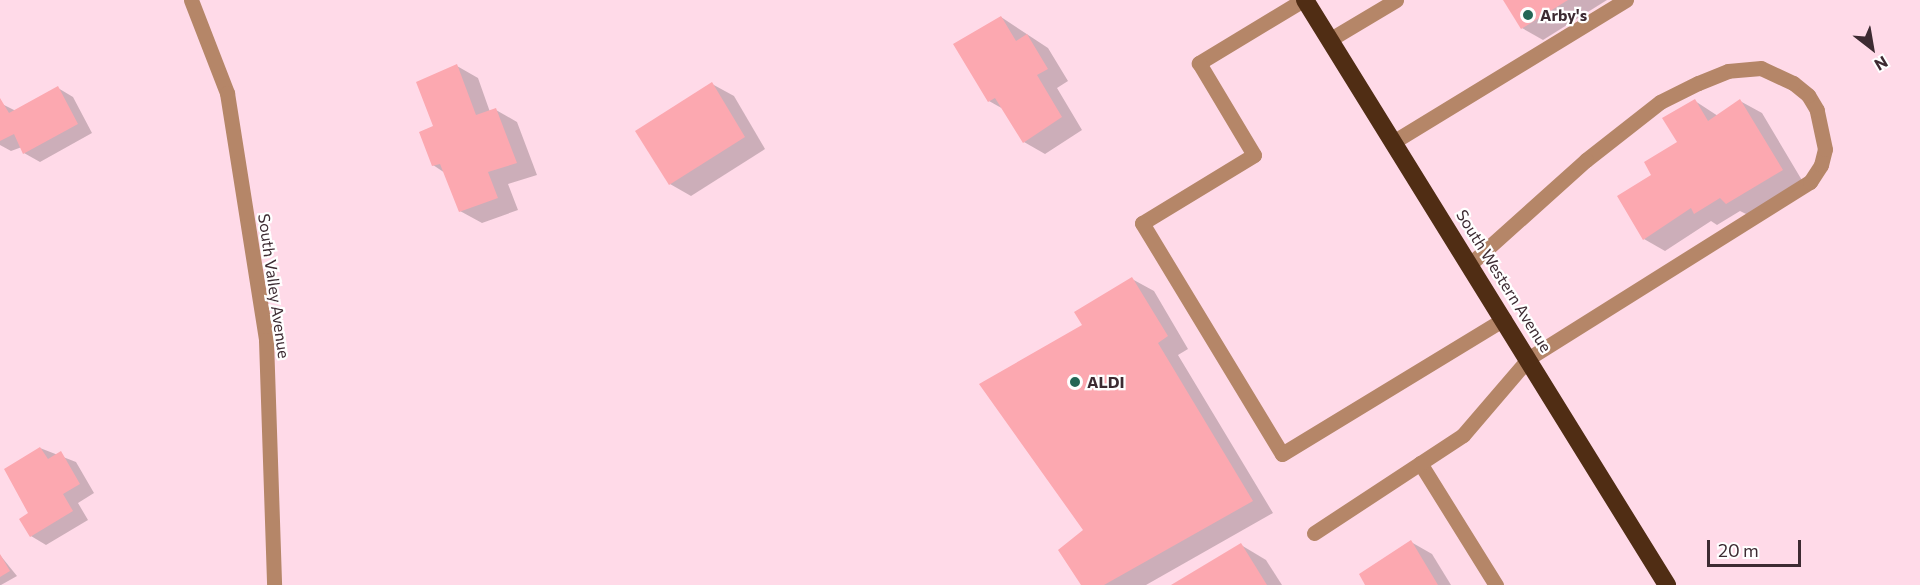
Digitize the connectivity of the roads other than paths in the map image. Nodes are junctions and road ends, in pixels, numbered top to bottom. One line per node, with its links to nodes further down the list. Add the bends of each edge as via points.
1 (191, 0): 12 (street, South Valley Avenue, via 227,93 266,340)
2 (1304, 0): 5 (highway, South Western Avenue); 8 (street, via 1199,63 1254,155 1142,223 1282,454)
3 (1396, 0): 5 (street)
4 (1626, 0): 6 (street)
5 (1329, 40): 6 (highway, South Western Avenue)
6 (1393, 141): 7 (highway, South Western Avenue)
7 (1470, 264): 8 (highway, South Western Avenue); 9 (street, via 1586,160 1660,102 1698,82 1728,71 1761,68 1776,72 1808,95 1824,130 1825,149 1810,182)
8 (1504, 319): 9 (highway, South Western Avenue)
9 (1529, 358): 10 (street, via 1463,435); 14 (highway, South Western Avenue)
10 (1420, 463): 11 (street); 13 (street)
11 (1314, 533)
12 (274, 585)
13 (1496, 585)
14 (1667, 585)

